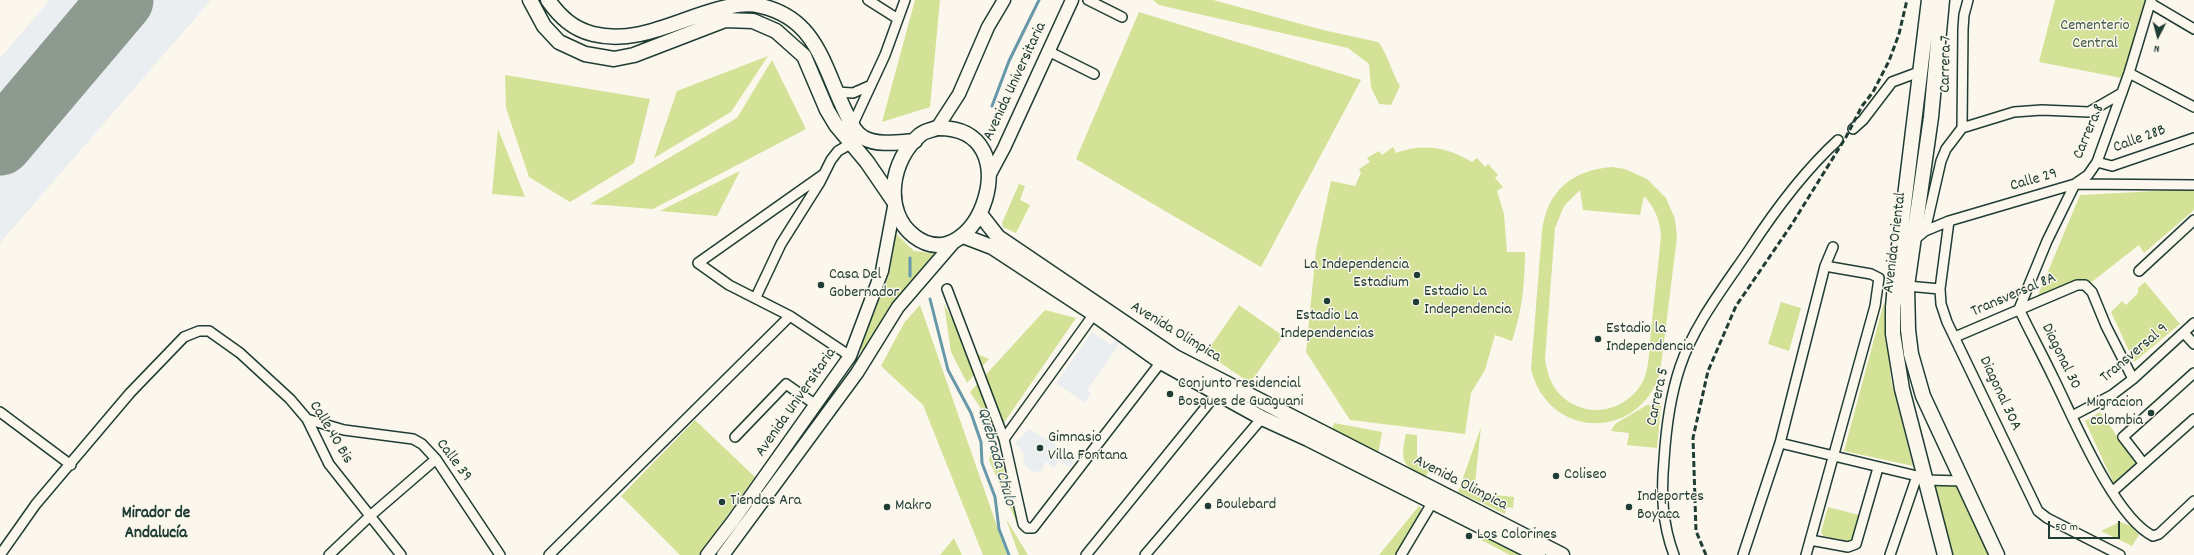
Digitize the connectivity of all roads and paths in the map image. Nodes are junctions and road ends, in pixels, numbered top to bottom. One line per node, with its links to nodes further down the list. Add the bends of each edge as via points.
1 (530, 0): 30 (main road, via 544,26 559,42 585,54 614,59 634,55 725,20 753,21 776,31 804,56 827,110)
2 (548, 0): 20 (main road, via 558,14 580,30 606,37 635,36 653,32 692,16 733,5 758,5 782,12 800,25 810,38 820,54)
3 (868, 0): 13 (street)
4 (905, 0): 13 (street)
5 (1004, 0): 24 (main road, via 988,27 959,94)
6 (1072, 0): 15 (main road, Avenida Universitaria)
7 (1088, 0): 12 (street)
8 (1929, 0): 16 (main road, Avenida Oriental)
9 (1942, 0): 42 (main road, Avenida Oriental, via 1930,117)
10 (1968, 0): 25 (street, Carrera 7, via 1963,29)
11 (2150, 2): 14 (street); 17 (street, Carrera 8)
12 (1122, 17)
13 (898, 19): 19 (street, via 885,55)
14 (2194, 28)
15 (1048, 51): 18 (street); 33 (main road, Avenida Universitaria)
16 (1919, 72): 26 (street, via 1892,82); 76 (main road, Avenida Oriental, via 1893,307 1893,334)
17 (2129, 73): 21 (street, Carrera 8); 22 (street)
18 (1094, 74)
19 (869, 86): 20 (street, via 853,93); 23 (street)
20 (836, 92): 23 (main road)
21 (2122, 93): 25 (street, via 2089,112 2014,112); 31 (street, Carrera 8)
22 (2194, 107)
23 (852, 126): 29 (main road, via 864,139 871,141)
24 (937, 128): 29 (main road, via 921,134); 33 (main road, via 953,128 967,133 978,143 985,157)
25 (1962, 128): 40 (street, via 1946,149 1941,161)
26 (1853, 129)
27 (2194, 138): 31 (street, Calle 28B, via 2112,166)
28 (1838, 140): 95 (street, Carrera 5, via 1824,152 1782,201 1713,302 1694,334 1680,367 1670,406 1661,492 1668,538)
29 (915, 141): 36 (main road, via 900,162 895,178)
30 (852, 143): 32 (street, via 838,151); 36 (main road)
31 (2097, 162): 34 (street, Carrera 8, via 2088,175)
32 (824, 174): 49 (street, via 781,244); 49 (street, via 698,263 729,285)
33 (989, 176): 37 (main road, via 988,192)
34 (2075, 184): 35 (street, Calle 29); 39 (street, Calle 29); 50 (street, Carrera 8, via 2047,241)
35 (2194, 185)
36 (894, 204): 41 (main road, via 905,228 918,239 933,245); 57 (main road, Avenida Universitaria, via 882,271)
37 (980, 214): 41 (main road); 79 (main road, Avenida Olimpica, via 998,237 1175,357)
38 (2194, 220): 45 (street)
39 (1949, 221): 40 (street, Calle 29); 47 (street, Diagonal 30A)
40 (1925, 232): 42 (street, Calle 29)
41 (958, 239): 51 (main road, Avenida Olimpica, via 992,247); 90 (main road, Avenida Universitaria, via 898,307 857,373)
42 (1913, 241): 46 (main road, Avenida Oriental)
43 (1833, 247): 44 (street)
44 (1824, 266): 70 (street); 71 (street, via 1871,274 1880,278 1875,306)
45 (2139, 270)
46 (1907, 286): 47 (street); 77 (main road, Avenida Oriental, via 1908,330 1916,374 1931,416)
47 (1940, 289): 55 (street, Diagonal 30A, via 1941,304)
48 (948, 290): 69 (street)
49 (756, 297): 52 (street)
50 (2019, 309): 55 (street, Transversal 8A); 60 (street, Transversal 8A, via 2077,285 2090,287 2106,326); 64 (street, Diagonal 30)
51 (1094, 314): 58 (main road, Avenida Olimpica); 69 (street)
52 (790, 316): 57 (street); 88 (street)
53 (2194, 323): 54 (street, Transversal 9)
54 (2184, 333): 56 (street); 60 (street, Transversal 9)
55 (1955, 337): 101 (street, Diagonal 30A, via 2038,511)
56 (2194, 344)
57 (850, 356): 62 (main road, Avenida Universitaria)
58 (1161, 362): 61 (main road, Avenida Olimpica); 69 (street, via 1033,528 1027,528 1023,524)
59 (2194, 373): 73 (street, via 2123,437)
60 (2133, 379): 64 (street, Transversal 9, via 2112,395)
61 (1218, 392): 65 (main road, Avenida Olimpica); 91 (street)
62 (816, 405): 68 (street, via 786,384); 89 (main road, Avenida Universitaria)
63 (0, 412): 74 (street)
64 (2072, 416): 78 (street, Diagonal 30)
65 (1262, 418): 79 (main road, Avenida Olimpica); 92 (street)
66 (307, 419): 72 (street, Calle 39, via 344,430 413,439 422,444); 74 (street, Calle 40 Bis, via 290,399 240,353 210,331 199,331 184,337 164,357 130,393); 81 (street, Calle 40 Bis, via 329,464)
67 (2194, 419): 73 (street)
68 (735, 437)
69 (1004, 439)
70 (1780, 443): 71 (street); 96 (street)
71 (1834, 456): 75 (street); 82 (street)
72 (436, 459): 81 (street); 87 (street, Calle 39)
73 (2143, 463): 78 (street)
74 (71, 465): 84 (street, via 36,504)
75 (1878, 468): 76 (street); 82 (street, via 1856,544 1848,547)
76 (1921, 478): 77 (street); 98 (street); 99 (main road, Avenida Oriental)
77 (1961, 481): 100 (main road, Avenida Oriental)
78 (2112, 492): 80 (street, Diagonal 30, via 2128,514 2153,536 2159,534)
79 (1436, 497): 83 (main road, Avenida Olimpica); 93 (street); 94 (main road, Avenida Olimpica)
80 (2194, 501)
81 (370, 516): 85 (street); 86 (street, Calle 40 Bis)
82 (1810, 540): 97 (street)
83 (1559, 554)
84 (0, 555)
85 (329, 555)
86 (401, 555)
87 (500, 555)
88 (549, 555)
89 (707, 555)
90 (723, 555)
91 (1086, 555)
92 (1145, 555)
93 (1401, 555)
94 (1538, 555)
95 (1674, 555)
96 (1743, 555)
97 (1806, 555)
98 (1890, 555)
99 (1945, 555)
100 (1997, 555)
101 (2120, 555)

